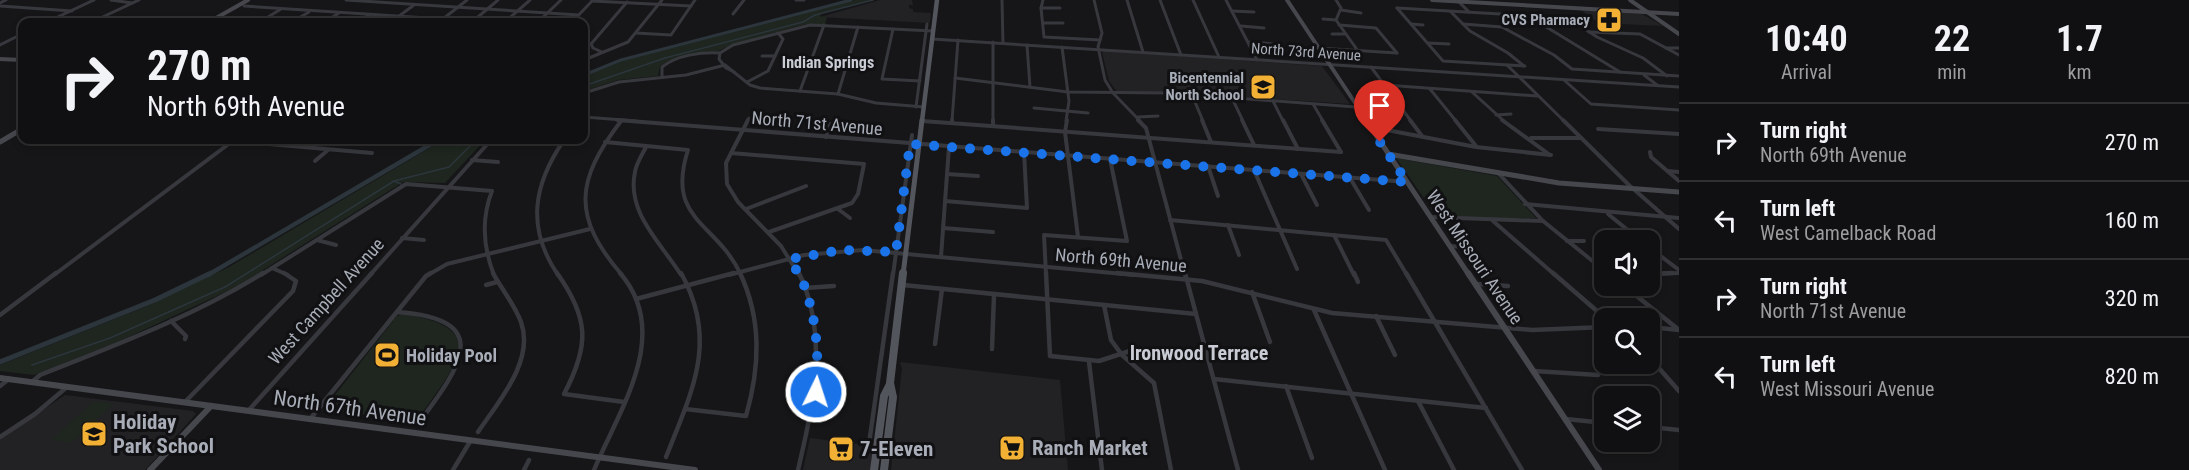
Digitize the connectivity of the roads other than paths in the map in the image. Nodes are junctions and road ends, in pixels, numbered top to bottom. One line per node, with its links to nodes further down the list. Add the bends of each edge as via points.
1 (6, 0): 34 (street)
2 (94, 0): 45 (street)
3 (111, 0): 32 (street)
4 (139, 0): 32 (street)
5 (248, 0): 64 (street)
6 (346, 0): 33 (street)
7 (404, 0): 33 (street)
8 (467, 0): 39 (street)
9 (498, 0): 43 (street)
10 (530, 0): 47 (street)
11 (561, 0): 55 (street)
12 (593, 0): 30 (street); 59 (street)
13 (662, 0): 36 (street)
14 (695, 0): 38 (street)
15 (744, 0): 56 (street)
16 (796, 0): 17 (street)
17 (804, 0)
18 (937, 0): 91 (main road)
19 (1002, 0): 104 (street)
20 (1042, 0): 40 (street)
21 (1094, 0): 101 (street, via 1102,33)
22 (1127, 0): 118 (street)
23 (1160, 0): 119 (street)
24 (1192, 0): 123 (street)
25 (1226, 0): 48 (street)
26 (1287, 0): 111 (street, West Missouri Avenue)
27 (1336, 0): 44 (street)
28 (1432, 0): 31 (main road)
29 (1630, 0): 53 (street)
30 (627, 1): 36 (street); 116 (street, via 591,44)
31 (1458, 1): 52 (street); 53 (street)
32 (133, 3): 63 (street)
33 (400, 3): 35 (street)
34 (0, 4): 45 (street)
35 (415, 4): 39 (street); 61 (street)
36 (658, 4): 38 (street); 93 (street)
37 (244, 6): 42 (street)
38 (691, 6): 93 (street, via 671,35)
39 (458, 7): 43 (street); 71 (street)
40 (1041, 8): 41 (street); 78 (street)
41 (1060, 8)
42 (281, 9): 46 (street); 65 (street)
43 (488, 9): 47 (street); 72 (street)
44 (1341, 10): 51 (street); 77 (street)
45 (72, 11): 62 (street)
46 (310, 11): 54 (street); 66 (street)
47 (517, 11): 55 (street); 73 (street)
48 (1232, 11): 50 (street); 86 (street)
49 (1451, 11): 52 (street); 81 (street, via 1397,8); 83 (street)
50 (1254, 12)
51 (1361, 12)
52 (1469, 12): 60 (street)
53 (1647, 12): 57 (street); 97 (main road)
54 (340, 13): 58 (street); 67 (street)
55 (548, 13): 59 (street); 74 (street)
56 (733, 14)
57 (1679, 14)
58 (369, 15): 61 (street); 68 (street)
59 (579, 15): 75 (street)
60 (1529, 15): 92 (street, via 1568,18); 132 (street, via 1548,32 1605,60)
61 (399, 16): 69 (street); 70 (street)
62 (56, 18)
63 (101, 18)
64 (215, 18)
65 (266, 18)
66 (299, 18)
67 (332, 18)
68 (364, 18)
69 (396, 18)
70 (421, 18)
71 (445, 18)
72 (477, 18)
73 (509, 18)
74 (542, 18)
75 (576, 18)
76 (1323, 19): 77 (street)
77 (1335, 20): 85 (street)
78 (1043, 23): 79 (street); 101 (street, via 1044,37)
79 (1063, 23)
80 (927, 24): 90 (street)
81 (1410, 24): 82 (street); 105 (street)
82 (1423, 24)
83 (1463, 24): 130 (street, via 1525,66); 132 (street, via 1502,27 1572,69)
84 (824, 25): 87 (street); 94 (street); 150 (street)
85 (1339, 25): 96 (street); 115 (street, via 1376,28 1397,53)
86 (1240, 26): 88 (street); 103 (street)
87 (858, 27): 89 (street); 153 (street)
88 (1264, 28)
89 (893, 29): 90 (street); 140 (street, via 882,79)
90 (927, 31): 91 (street); 140 (street)
91 (933, 32): 99 (main road)
92 (1588, 32): 112 (street, via 1640,34); 134 (street, via 1643,58)
93 (636, 33): 116 (street, via 628,42)
94 (778, 33): 117 (street); 122 (street, via 783,37)
95 (1332, 34): 96 (street)
96 (1346, 34): 115 (street)
97 (1679, 34)
98 (18, 36): 108 (street)
99 (932, 39): 100 (street, North 73rd Avenue); 160 (main road)
100 (958, 40): 102 (street, North 73rd Avenue); 138 (street)
101 (1100, 40): 114 (street)
102 (993, 42): 104 (street, North 73rd Avenue); 141 (street)
103 (1249, 42): 106 (street); 127 (street)
104 (1003, 43): 109 (street, North 73rd Avenue)
105 (1427, 43): 107 (street); 130 (street, via 1443,60)
106 (1274, 44)
107 (1449, 44)
108 (0, 45)
109 (1027, 45): 110 (street, North 73rd Avenue); 145 (street)
110 (1062, 47): 114 (street, North 73rd Avenue); 151 (street)
111 (1318, 48): 115 (street); 128 (street, West Missouri Avenue)
112 (1666, 48): 113 (street); 120 (street)
113 (1679, 48)
114 (1099, 50): 118 (street, North 73rd Avenue); 152 (street, via 1103,75)
115 (1358, 51)
116 (603, 52): 125 (street)
117 (720, 52): 129 (street, via 718,58); 136 (street, via 668,62 662,67)
118 (1143, 52): 119 (street, North 73rd Avenue)
119 (1181, 55): 123 (street, North 73rd Avenue)
120 (1679, 55)
121 (762, 56): 122 (street)
122 (775, 56): 142 (street, via 768,71)
123 (1219, 57): 127 (street, North 73rd Avenue)
124 (0, 58): 126 (street)
125 (588, 58)
126 (18, 59)
127 (1257, 60): 128 (street, North 73rd Avenue)
128 (1328, 64): 131 (street, North 73rd Avenue); 161 (street, West Missouri Avenue)
129 (725, 65): 136 (street); 142 (street)
130 (1508, 65): 137 (street)
131 (1371, 67): 137 (street, North 73rd Avenue); 143 (street)
132 (1621, 73): 133 (street)
133 (1644, 74): 134 (street); 144 (street)
134 (1667, 76): 135 (street)
135 (1679, 76)
136 (662, 77): 149 (street, via 613,83)
137 (1519, 77): 139 (street, North 73rd Avenue); 155 (street)
138 (955, 78): 141 (street); 174 (street)
139 (1564, 80): 144 (street, North 73rd Avenue); 163 (street, via 1591,104)
140 (920, 81): 159 (street)
141 (992, 81): 145 (street); 177 (street)
142 (747, 82): 150 (street, via 767,89)
143 (1385, 85): 147 (street); 187 (street)
144 (1658, 86): 146 (street, North 73rd Avenue)
145 (1030, 87): 151 (street)
146 (1679, 87)
147 (1429, 88): 148 (street); 176 (street)
148 (1472, 91): 155 (street); 167 (street)
149 (588, 92)
150 (800, 92): 153 (street)
151 (1068, 92): 152 (street); 164 (street)
152 (1113, 93): 154 (street); 170 (street)
153 (837, 94): 159 (street)
154 (1192, 95): 156 (street); 193 (street)
155 (1538, 96): 190 (street)
156 (1232, 98): 157 (street); 201 (street)
157 (1273, 101): 158 (street); 204 (street)
158 (1313, 104): 161 (street); 204 (street, via 1341,152)
159 (916, 106): 160 (street)
160 (924, 106): 173 (main road)
161 (1356, 107): 179 (street, West Missouri Avenue)
162 (1034, 108): 164 (street)
163 (1679, 110)
164 (1068, 111): 165 (street); 183 (street)
165 (1088, 113)
166 (1511, 114): 167 (street)
167 (1496, 115): 189 (street)
168 (1158, 116): 170 (street)
169 (588, 117): 172 (street, North 71st Avenue)
170 (1137, 117): 188 (street)
171 (749, 118): 181 (street)
172 (621, 121): 181 (street, North 71st Avenue); 192 (street)
173 (922, 121): 174 (street); 199 (main road)
174 (952, 123): 177 (street)
175 (830, 124): 186 (street)
176 (1459, 125): 178 (street); 203 (street)
177 (993, 126): 183 (street)
178 (1467, 126)
179 (1370, 127): 187 (street); 210 (street, West Missouri Avenue)
180 (1598, 129): 185 (street)
181 (743, 130): 186 (street, North 71st Avenue); 209 (street)
182 (18, 131): 191 (street)
183 (1065, 132): 188 (street); 211 (street)
184 (912, 135): 198 (street)
185 (1679, 135)
186 (826, 137): 198 (street, North 71st Avenue)
187 (1423, 137): 203 (street)
188 (1149, 138): 193 (street); 217 (street)
189 (1530, 138): 190 (street); 203 (street, via 1551,155)
190 (1582, 138): 231 (street)
191 (0, 142)
192 (605, 142): 200 (street); 251 (street, via 585,188)
193 (1210, 142): 201 (street)
194 (228, 144): 303 (street)
195 (271, 144): 205 (street)
196 (487, 144): 214 (street, West Campbell Avenue)
197 (561, 144): 262 (street, via 549,161 538,189 536,216)
198 (910, 144): 199 (street, North 71st Avenue); 268 (street)
199 (920, 145): 202 (street, North 71st Avenue); 269 (main road)
200 (646, 146): 279 (street, via 688,150 679,179 682,197); 287 (street, via 634,172 635,204 644,226)
201 (1254, 146): 204 (street)
202 (949, 147): 206 (street, North 71st Avenue); 223 (street)
203 (1476, 147)
204 (1298, 149)
205 (328, 150): 208 (street); 215 (street)
206 (1024, 152): 211 (street, North 71st Avenue); 235 (street, via 1027,208)
207 (1650, 152): 221 (street)
208 (372, 153)
209 (731, 153): 212 (street); 239 (street, via 725,174 727,185)
210 (1388, 154): 225 (street); 228 (street, West Missouri Avenue)
211 (1067, 156): 213 (street, North 71st Avenue); 258 (street)
212 (778, 158): 218 (street); 238 (street, via 864,164 856,199)
213 (1110, 159): 217 (street, North 71st Avenue); 258 (street, via 1127,241)
214 (471, 160): 216 (street); 232 (street, West Campbell Avenue)
215 (315, 161)
216 (498, 162)
217 (1154, 162): 219 (street, North 71st Avenue); 246 (street)
218 (775, 165)
219 (1208, 166): 220 (street, North 71st Avenue); 234 (street)
220 (1254, 170): 224 (street, North 71st Avenue); 253 (street)
221 (1667, 171): 222 (street); 229 (street)
222 (1679, 172)
223 (947, 174): 226 (street); 235 (street)
224 (1301, 174): 227 (street, North 71st Avenue); 237 (street)
225 (1500, 174): 231 (street); 236 (street)
226 (978, 176)
227 (1350, 178): 228 (street, North 71st Avenue); 240 (street)
228 (1407, 182): 242 (street, West Missouri Avenue)
229 (1679, 182)
230 (806, 186): 239 (street)
231 (1632, 187): 233 (street); 243 (street)
232 (447, 188): 259 (street, West Campbell Avenue); 260 (street, via 406,184); 270 (street, via 492,191 485,210)
233 (1679, 191)
234 (1218, 196)
235 (945, 201): 250 (street)
236 (1525, 204): 241 (street); 248 (street)
237 (1317, 205)
238 (838, 208): 244 (street); 255 (street)
239 (746, 209): 255 (street)
240 (1369, 210)
241 (1607, 213): 243 (street); 254 (street)
242 (1430, 216): 247 (street); 266 (street, West Missouri Avenue)
243 (1665, 217): 245 (street); 252 (street)
244 (850, 219)
245 (1679, 219)
246 (1170, 220): 249 (street); 282 (street)
247 (1493, 221): 248 (street); 299 (street)
248 (1543, 221): 263 (street)
249 (1228, 225): 253 (street); 271 (street)
250 (944, 228): 256 (street); 272 (street)
251 (590, 229): 262 (street); 296 (street)
252 (1679, 229)
253 (1280, 230): 257 (street); 278 (street)
254 (1628, 230)
255 (769, 232): 274 (street)
256 (993, 232)
257 (1334, 235): 284 (street); 306 (street, via 1386,240)
258 (1078, 237): 276 (street, via 1044,235)
259 (402, 238): 261 (street, West Campbell Avenue); 338 (street, West Campbell Avenue)
260 (316, 240): 265 (street); 277 (street)
261 (424, 240)
262 (540, 241): 270 (street); 334 (street, via 576,302 582,320 581,357 564,394)
263 (1566, 241): 264 (street); 275 (street)
264 (1584, 241)
265 (336, 245)
266 (1449, 245): 267 (street); 285 (street, West Missouri Avenue)
267 (1466, 247)
268 (896, 252): 269 (street, North 69th Avenue); 274 (street, North 69th Avenue, via 842,250); 348 (street)
269 (906, 253): 272 (street, North 69th Avenue); 288 (main road)
270 (487, 254): 283 (street); 301 (street, via 447,264 426,276)
271 (1239, 255)
272 (941, 256): 276 (street, North 69th Avenue)
273 (1660, 256): 280 (street)
274 (790, 259): 279 (street, North 69th Avenue); 291 (street)
275 (1594, 263)
276 (1045, 266): 282 (street, North 69th Avenue); 297 (street)
277 (272, 268): 305 (street, via 233,292); 333 (street, via 293,277 296,288)
278 (1297, 269)
279 (740, 272): 287 (street, North 69th Avenue); 337 (street, via 755,314 758,340 754,387 746,416)
280 (1679, 272): 281 (street)
281 (1660, 273)
282 (1187, 279): 293 (street, North 69th Avenue); 302 (street)
283 (497, 282): 286 (street); 345 (street, via 525,335 522,359)
284 (1358, 282)
285 (1475, 284): 290 (street); 307 (street, West Missouri Avenue)
286 (486, 285)
287 (689, 285): 296 (street, North 69th Avenue); 337 (street, via 699,316 701,346)
288 (902, 285): 292 (street); 326 (main road)
289 (834, 286): 291 (street)
290 (1508, 286)
291 (805, 288): 358 (street, via 816,331 818,375)
292 (942, 289): 294 (street); 313 (street)
293 (1252, 292): 300 (street, North 69th Avenue); 312 (street)
294 (994, 295): 297 (street); 314 (street)
295 (1637, 296): 310 (street)
296 (636, 299): 334 (street, via 641,322 641,359)
297 (1047, 300): 298 (street); 318 (street, via 1050,356)
298 (1104, 305): 302 (street); 316 (street, via 1111,340)
299 (1594, 308)
300 (1314, 310): 304 (street, North 69th Avenue); 331 (street)
301 (397, 312): 340 (street); 342 (street, via 433,316 447,322 462,339 462,354 455,371)
302 (1196, 314): 324 (street)
303 (0, 315)
304 (1376, 316): 306 (street, North 69th Avenue); 317 (street)
305 (171, 321): 311 (street); 325 (street, via 40,375)
306 (1436, 321): 307 (street, North 69th Avenue); 336 (street)
307 (1505, 328): 308 (street, North 69th Avenue, via 1545,331); 320 (street, West Missouri Avenue)
308 (1594, 328)
309 (1660, 328): 310 (street)
310 (1679, 330)
311 (185, 339)
312 (1270, 342)
313 (935, 344)
314 (992, 349)
315 (1146, 349): 316 (street)
316 (1122, 355): 318 (street); 362 (street, via 1154,383)
317 (1395, 355)
318 (1089, 362): 361 (street)
319 (1660, 369): 330 (street)
320 (1533, 371): 321 (street); 339 (street, West Missouri Avenue)
321 (1598, 375)
322 (0, 378): 323 (street, North 67th Avenue)
323 (9, 379): 325 (street, North 67th Avenue); 327 (street)
324 (1214, 379): 328 (street); 363 (street)
325 (32, 382): 329 (street, North 67th Avenue)
326 (890, 383): 359 (main road, via 884,396); 360 (main road, via 893,397)
327 (0, 386)
328 (1286, 386): 331 (street); 351 (street)
329 (68, 387): 333 (street, North 67th Avenue); 346 (street)
330 (1679, 391)
331 (1352, 394): 332 (street); 364 (street)
332 (1418, 401): 336 (street); 365 (street)
333 (184, 402): 335 (main road, North 67th Avenue)
334 (624, 402): 350 (street)
335 (211, 406): 338 (street, North 67th Avenue); 353 (street)
336 (1486, 408): 366 (street)
337 (685, 409): 349 (street)
338 (249, 411): 340 (main road, North 67th Avenue)
339 (1565, 418): 341 (street); 367 (street, West Missouri Avenue)
340 (310, 419): 347 (main road, North 67th Avenue)
341 (1594, 422)
342 (418, 424)
343 (1660, 428): 344 (street)
344 (1679, 430)
345 (478, 432)
346 (0, 436)
347 (471, 440): 350 (main road, North 67th Avenue); 354 (street)
348 (869, 444)
349 (666, 457)
350 (599, 458): 356 (street); 357 (main road, North 67th Avenue)
351 (1312, 458)
352 (529, 460): 355 (street)
353 (150, 470)
354 (453, 470)
355 (524, 470)
356 (594, 470)
357 (695, 470)
358 (798, 470)
359 (874, 470)
360 (884, 470)
361 (1102, 470)
362 (1171, 470)
363 (1239, 470)
364 (1385, 470)
365 (1454, 470)
366 (1522, 470)
367 (1599, 470)

